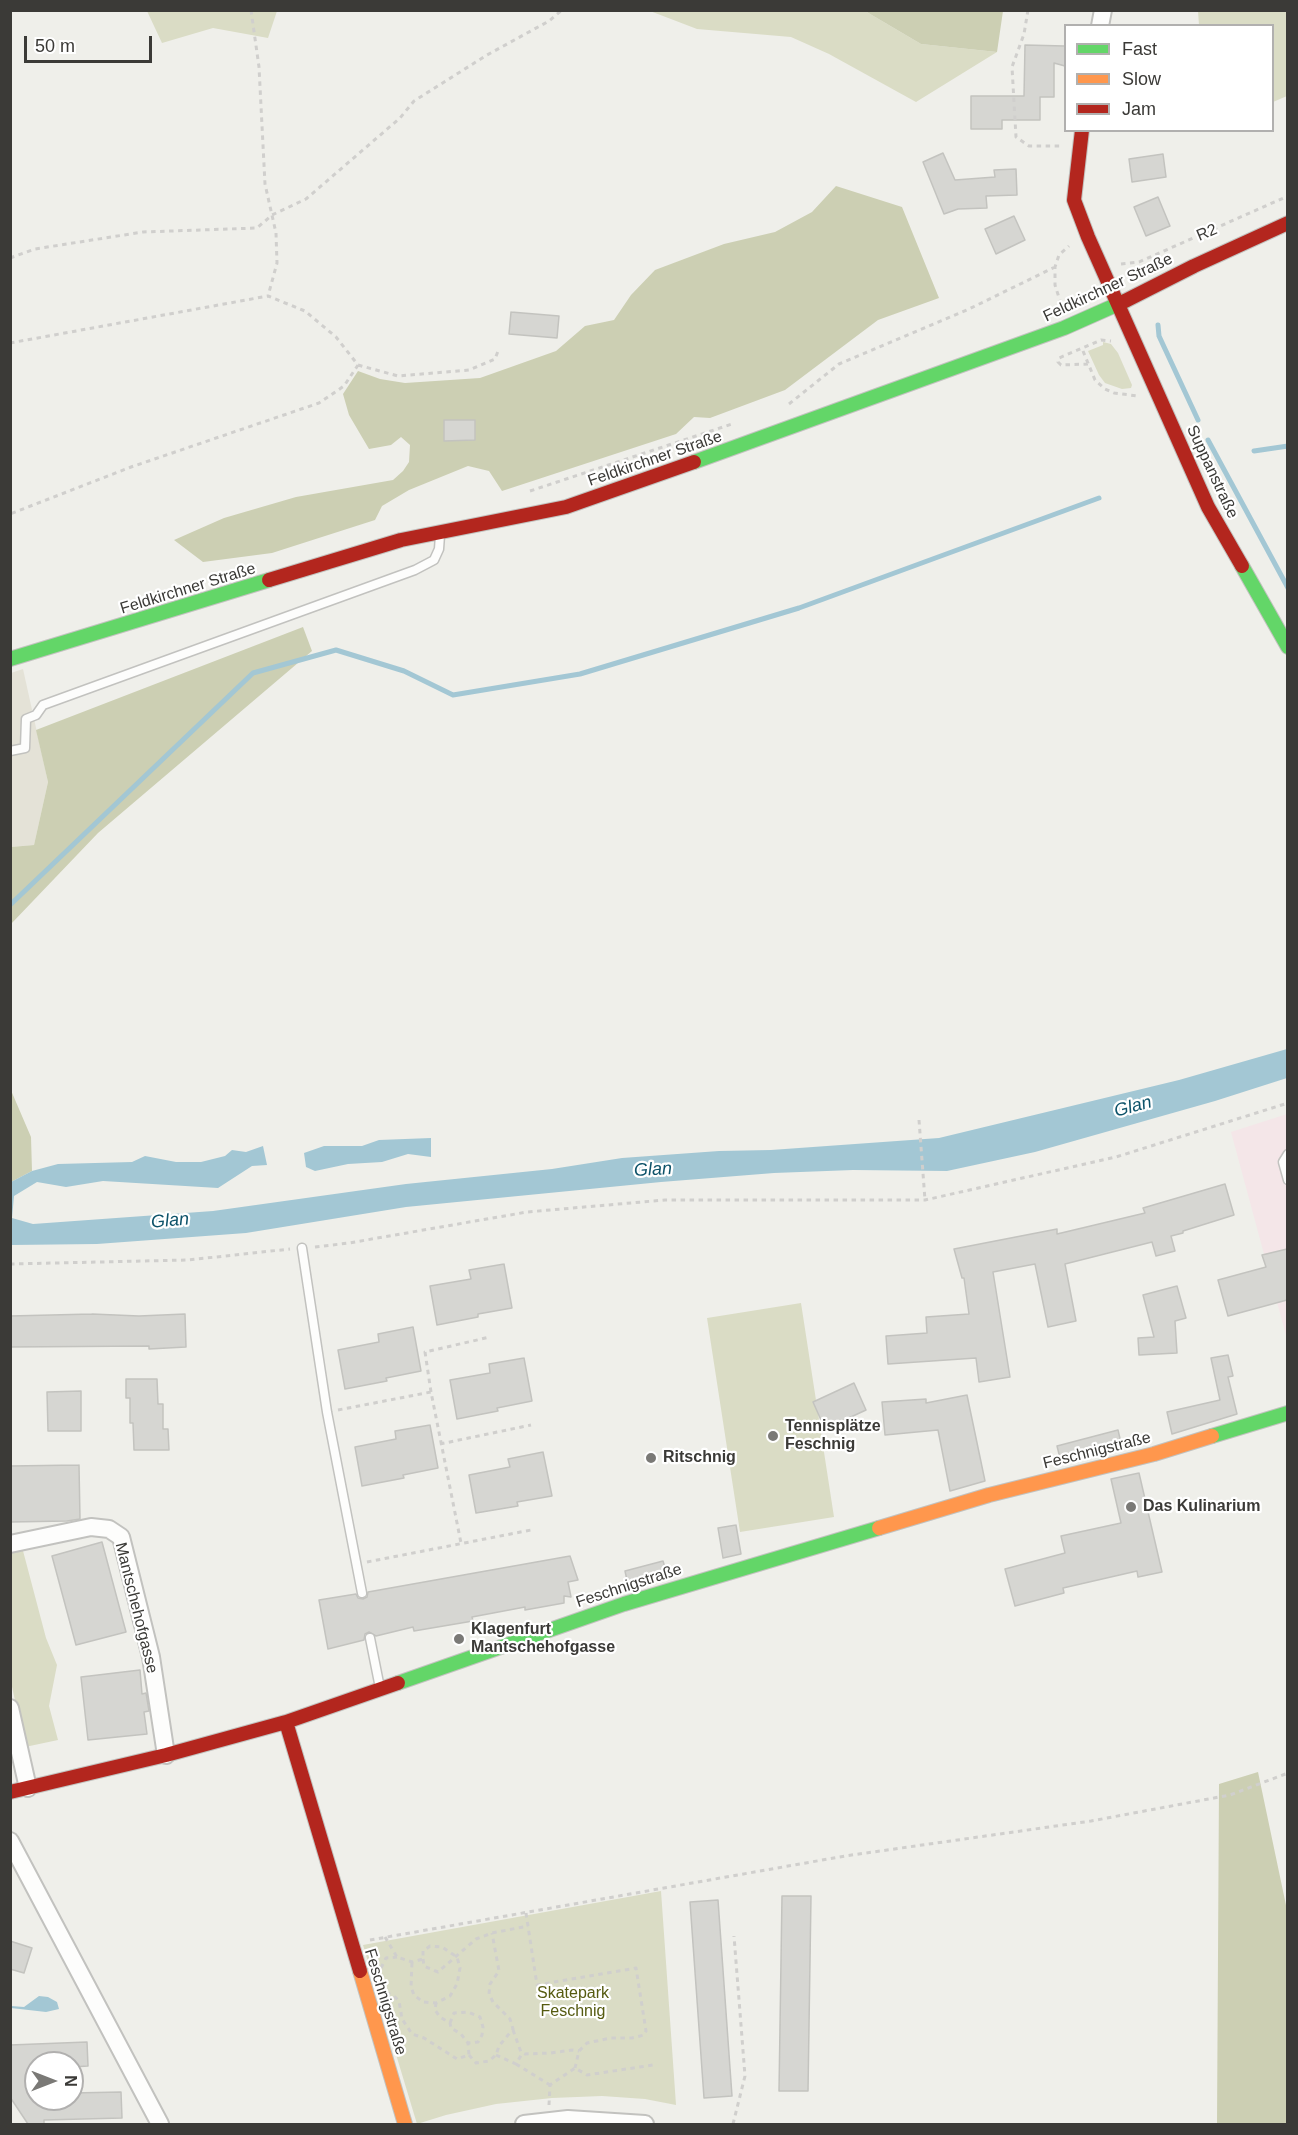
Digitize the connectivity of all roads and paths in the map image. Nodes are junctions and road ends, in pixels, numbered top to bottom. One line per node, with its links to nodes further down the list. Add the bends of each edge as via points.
1 (251, 10): 7 (path, via 259,67 265,184)
2 (562, 10): 7 (path, via 414,101 400,118 306,199)
3 (1028, 10): 5 (path, via 1012,68 1016,137 1029,146)
4 (1082, 132): 5 (street, Suppanstraße)
5 (1079, 146): 9 (street, Suppanstraße, via 1074,200)
6 (1287, 196): 11 (path, R2, via 1139,262)
7 (272, 215): 10 (path, via 257,228 143,232 35,249); 13 (path, via 277,263)
8 (1287, 223): 15 (street, Feldkirchner Straße)
9 (1088, 237): 12 (path, via 1066,248); 15 (street, Suppanstraße)
10 (10, 258)
11 (1119, 263)
12 (1056, 267): 14 (path); 23 (path, via 839,364)
13 (268, 296): 17 (path); 20 (path, via 305,311 336,337)
14 (1061, 304)
15 (1118, 305): 27 (street, Feldkirchner Straße, via 923,380 566,507); 28 (street, Suppanstraße, via 1208,507)
16 (1114, 342): 19 (path, via 1101,340 1059,358 1058,362)
17 (10, 343)
18 (498, 351): 20 (path, via 495,359 469,370 398,376)
19 (1088, 364)
20 (358, 365): 26 (path, via 344,386 319,403 131,467)
21 (1136, 387): 22 (path)
22 (1140, 396)
23 (787, 406)
24 (742, 421): 25 (path)
25 (529, 491)
26 (10, 514)
27 (440, 532): 29 (street, Feldkirchner Straße, via 401,540); 30 (lane, via 434,560 415,570 43,705 36,715 26,719 25,747)
28 (1287, 647)
29 (10, 659)
30 (10, 751)
31 (1287, 1103): 35 (path, via 1116,1157)
32 (920, 1120): 35 (path)
33 (1287, 1154): 34 (lane, via 1283,1162)
34 (1287, 1180)
35 (925, 1200): 36 (path, via 665,1200 527,1212)
36 (302, 1248): 37 (path, via 188,1260); 40 (lane)
37 (10, 1264)
38 (490, 1337): 39 (path, via 425,1352)
39 (431, 1392): 40 (path); 43 (path)
40 (327, 1412): 47 (lane)
41 (1287, 1413): 50 (street, Feschnigstraße, via 1154,1454 989,1494 836,1539 624,1604)
42 (531, 1425): 43 (path)
43 (440, 1444): 45 (path)
44 (531, 1530): 45 (path)
45 (461, 1543): 47 (path)
46 (10, 1544): 53 (street, Mantschehofgasse, via 91,1527 110,1529 121,1537 151,1657)
47 (356, 1564): 48 (lane)
48 (362, 1593)
49 (370, 1638): 50 (lane)
50 (380, 1689): 52 (street, Feschnigstraße)
51 (10, 1708): 55 (street)
52 (286, 1722): 53 (street); 63 (street, Feschnigstraße)
53 (166, 1755): 55 (street)
54 (1287, 1773): 58 (path, via 1230,1795 1103,1819 845,1856)
55 (28, 1788): 56 (street)
56 (10, 1792)
57 (10, 1841): 83 (street)
58 (526, 1913): 59 (path); 62 (path)
59 (528, 1926): 60 (path); 74 (path, via 537,1985 636,1968 644,2035 587,2043)
60 (492, 1933): 65 (path, via 476,1939); 72 (path, via 499,1971 490,1984 489,1994 510,2019)
61 (734, 1936): 87 (path, via 745,2076)
62 (385, 1937): 63 (path); 64 (path)
63 (350, 1943): 84 (street, Feschnigstraße)
64 (397, 1957): 67 (path); 68 (path, via 386,1958)
65 (457, 1957): 66 (path, via 438,1972 424,1966); 66 (path, via 442,1947 430,1946 423,1951); 70 (path, via 458,1984 450,1996)
66 (423, 1959): 67 (path)
67 (412, 1962): 70 (path, via 414,1995 423,2002)
68 (378, 1976)
69 (381, 1992): 76 (path, via 399,2001 402,2019 412,2034 457,2059)
70 (436, 2003): 71 (path, via 440,2017)
71 (450, 2022): 73 (path, via 451,2028); 73 (path, via 454,2013 468,2012 480,2018 482,2035 478,2042)
72 (513, 2029): 75 (path); 77 (path)
73 (468, 2043): 76 (path)
74 (579, 2051): 75 (path); 80 (path)
75 (523, 2052): 78 (path)
76 (469, 2055): 77 (path, via 476,2063)
77 (496, 2055): 78 (path)
78 (516, 2064): 81 (path)
79 (653, 2065): 80 (path, via 587,2075)
80 (575, 2068): 81 (path)
81 (550, 2085): 82 (path)
82 (548, 2121): 85 (street); 86 (street)
83 (160, 2124)
84 (405, 2124)
85 (524, 2124)
86 (645, 2124)
87 (733, 2124)

